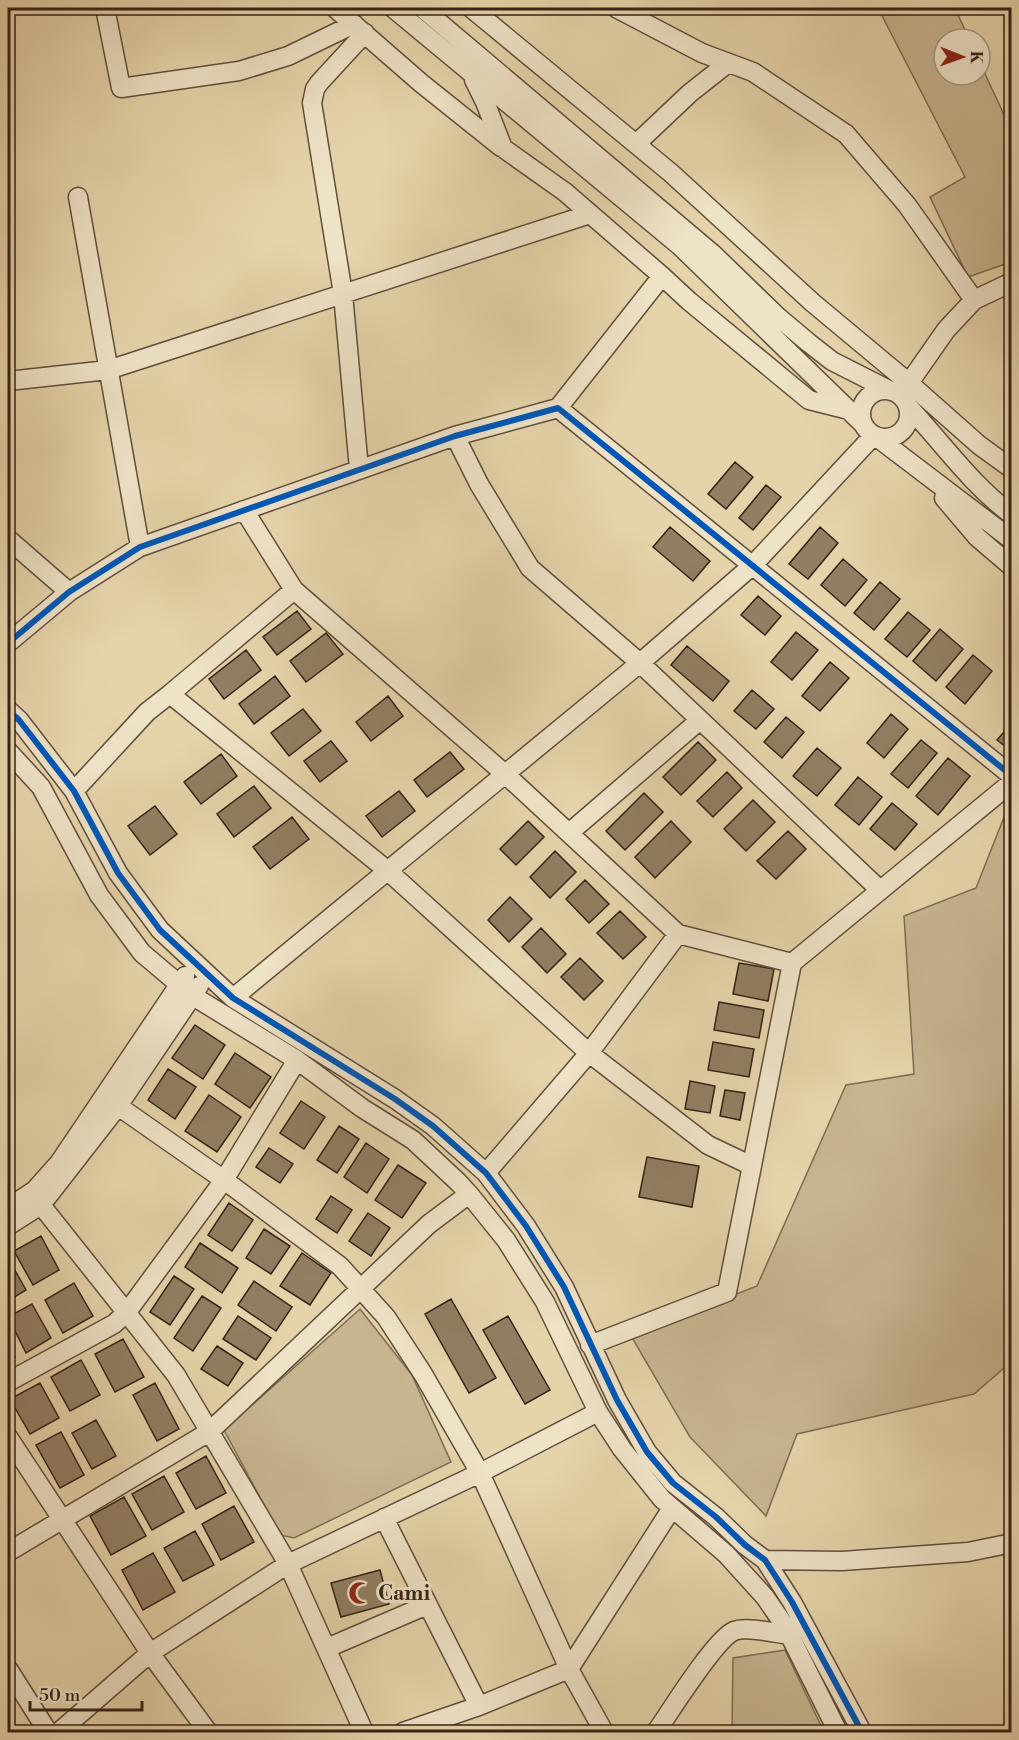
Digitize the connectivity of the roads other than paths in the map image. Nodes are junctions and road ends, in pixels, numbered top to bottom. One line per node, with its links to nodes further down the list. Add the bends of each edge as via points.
1 (105, 8): 7 (street, via 122,88 239,72)
2 (335, 8): 7 (street)
3 (393, 8): 9 (street)
4 (422, 8): 20 (street, via 713,255 809,343 832,361)
5 (471, 8): 10 (street)
6 (616, 8): 8 (street)
7 (360, 29): 11 (street); 16 (street, via 315,89 312,103)
8 (728, 63): 10 (street); 17 (street, via 753,72 846,134 907,205)
9 (471, 73): 11 (street); 22 (street, via 680,246)
10 (636, 144): 20 (street, via 813,303)
11 (503, 148): 13 (street)
12 (78, 197): 18 (street)
13 (590, 214): 14 (street); 16 (street)
14 (662, 276): 21 (street); 22 (street, via 809,400)
15 (1011, 282): 17 (street)
16 (343, 294): 18 (street); 25 (street)
17 (974, 300): 20 (street, via 946,330)
18 (108, 370): 19 (street); 32 (street)
19 (8, 381)
20 (902, 394): 23 (street, via 877,392 865,402 861,416); 23 (street, via 910,414 904,430 890,438); 26 (street); 29 (street, via 965,473)
21 (558, 408): 24 (street); 33 (street)
22 (849, 410): 23 (street)
23 (868, 430): 27 (street); 33 (street)
24 (455, 436): 25 (street); 38 (street, via 530,568)
25 (359, 469): 28 (street)
26 (1011, 469)
27 (924, 474): 31 (street); 34 (street, via 977,537)
28 (244, 510): 32 (street); 35 (street)
29 (1011, 515)
30 (8, 539): 36 (street)
31 (1011, 540)
32 (140, 547): 36 (street)
33 (753, 565): 38 (street); 44 (street)
34 (1011, 567)
35 (294, 590): 39 (street); 43 (street)
36 (69, 592): 37 (street)
37 (8, 643)
38 (640, 663): 41 (street); 43 (street)
39 (170, 694): 46 (street, via 147,712); 48 (street)
40 (8, 710): 46 (street)
41 (700, 720): 47 (street); 49 (street)
42 (8, 751): 53 (street, via 41,787 99,896 142,953)
43 (505, 774): 47 (street); 48 (street)
44 (1011, 776)
45 (1011, 782): 49 (street)
46 (74, 791): 52 (street, via 117,873 160,930)
47 (569, 833): 50 (street)
48 (388, 871): 54 (street); 55 (street)
49 (880, 890): 51 (street)
50 (678, 934): 51 (street); 55 (street)
51 (792, 963): 58 (street)
52 (201, 968): 53 (street); 54 (street)
53 (186, 990): 56 (street); 57 (street); 63 (street, via 59,1163 34,1190)
54 (233, 998): 59 (street, via 404,1105)
55 (590, 1053): 58 (street, via 708,1145); 59 (street)
56 (297, 1060): 60 (street); 61 (street, via 413,1140)
57 (118, 1106): 60 (street); 62 (street)
58 (752, 1166): 67 (street, via 727,1292)
59 (486, 1173): 67 (street, via 526,1226 564,1287)
60 (224, 1180): 65 (street, via 340,1266); 66 (street)
61 (469, 1194): 65 (street, via 429,1224); 69 (street, via 506,1240 545,1302)
62 (41, 1205): 64 (street); 66 (street)
63 (8, 1208)
64 (8, 1226)
65 (361, 1288): 70 (street); 72 (street, via 386,1317 423,1374)
66 (127, 1312): 68 (street, via 114,1324); 70 (street, via 176,1375)
67 (590, 1345): 78 (street, via 647,1452 673,1483)
68 (8, 1382)
69 (598, 1412): 72 (street); 73 (street, via 622,1449)
70 (209, 1432): 75 (street); 79 (street)
71 (8, 1437): 75 (street)
72 (480, 1473): 74 (street); 85 (street)
73 (672, 1508): 81 (street, via 726,1554 765,1597); 85 (street)
74 (384, 1518): 79 (street); 80 (street)
75 (62, 1521): 77 (street); 83 (street)
76 (1011, 1543): 78 (street, via 968,1552 842,1560)
77 (8, 1552)
78 (765, 1560): 95 (street)
79 (288, 1564): 82 (street); 83 (street)
80 (428, 1605): 82 (street); 86 (street)
81 (789, 1635): 93 (street, via 733,1631 718,1643); 94 (street)
82 (327, 1648): 90 (street)
83 (150, 1653): 88 (street); 89 (street)
84 (8, 1669): 87 (street)
85 (569, 1669): 86 (street); 92 (street)
86 (478, 1706): 91 (street)
87 (48, 1732)
88 (59, 1732)
89 (208, 1732)
90 (364, 1732)
91 (403, 1732)
92 (604, 1732)
93 (656, 1732)
94 (838, 1732)
95 (862, 1732)

